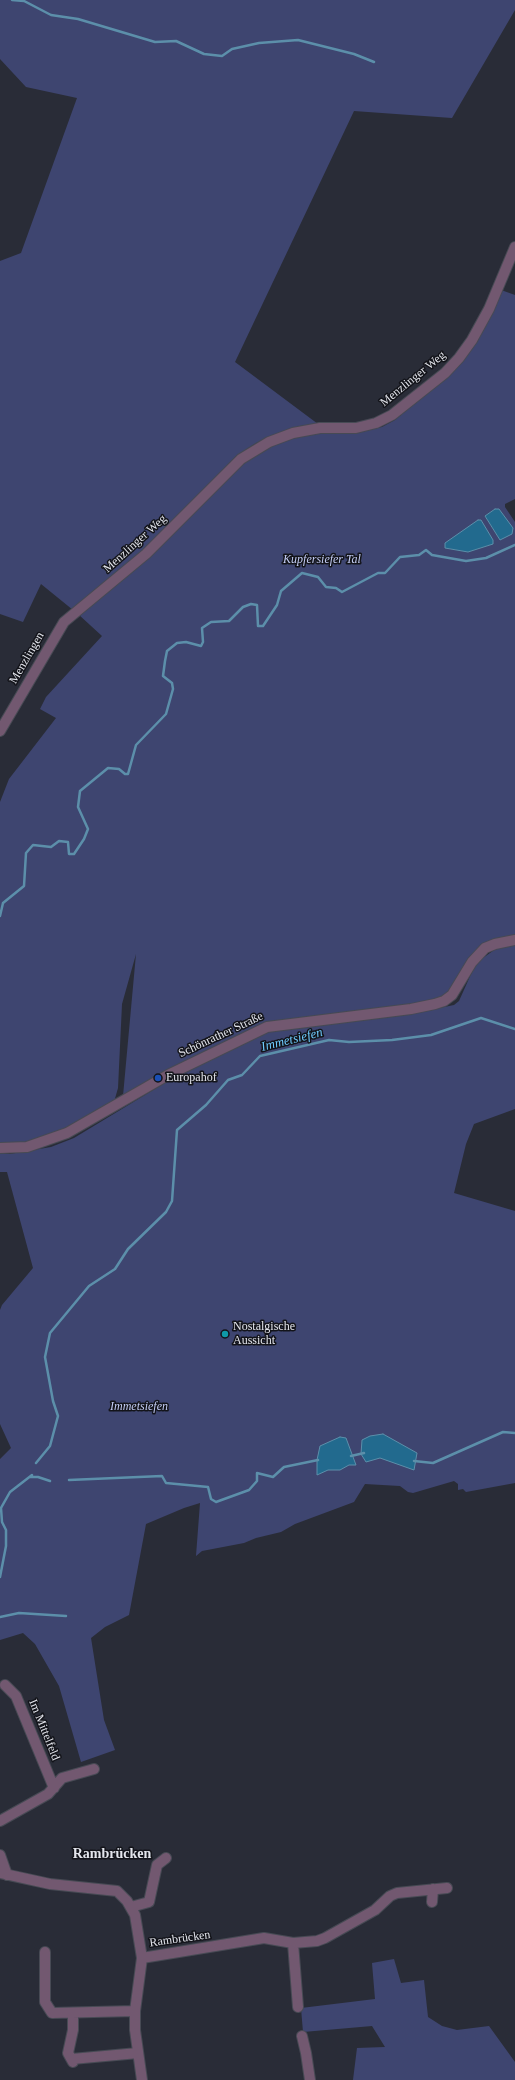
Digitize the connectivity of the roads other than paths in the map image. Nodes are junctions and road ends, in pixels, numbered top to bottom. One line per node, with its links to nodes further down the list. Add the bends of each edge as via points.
1 (515, 247): 2 (street, Menzlinger Weg, via 489,309 472,340 444,373 392,415 376,423 356,428 306,430 281,437 255,450 223,476 146,554)
2 (84, 604): 3 (street, Menzlingen, via 57,632)
3 (0, 731)
4 (515, 940): 5 (street, Schönrather Straße, via 485,948 472,962 452,995 440,1003 267,1027 161,1078 67,1133 27,1148)
5 (0, 1148)
6 (5, 1685): 8 (street, Im Mittelfeld, via 16,1696)
7 (94, 1769): 8 (street, via 62,1778)
8 (54, 1788): 9 (street, via 32,1804)
9 (0, 1821)
10 (0, 1855): 12 (street)
11 (166, 1858): 16 (street, via 157,1865 149,1902)
12 (4, 1874): 16 (street, Rambrücken, via 50,1884 111,1889 122,1894)
13 (447, 1888): 14 (street, Rambrücken)
14 (433, 1889): 15 (street); 17 (street, Rambrücken, via 397,1893 375,1910 324,1938)
15 (432, 1902)
16 (131, 1907): 19 (street, Rambrücken, via 135,1915)
17 (293, 1943): 19 (street, Rambrücken, via 264,1938); 20 (street)
18 (45, 1952): 22 (street, via 47,2008 52,2013)
19 (142, 1958): 21 (street)
20 (298, 2007)
21 (135, 2011): 22 (street); 24 (street)
22 (73, 2013): 24 (street, via 73,2030 68,2053 72,2061)
23 (302, 2036): 26 (street)
24 (138, 2053): 25 (street)
25 (142, 2080)
26 (310, 2080)

